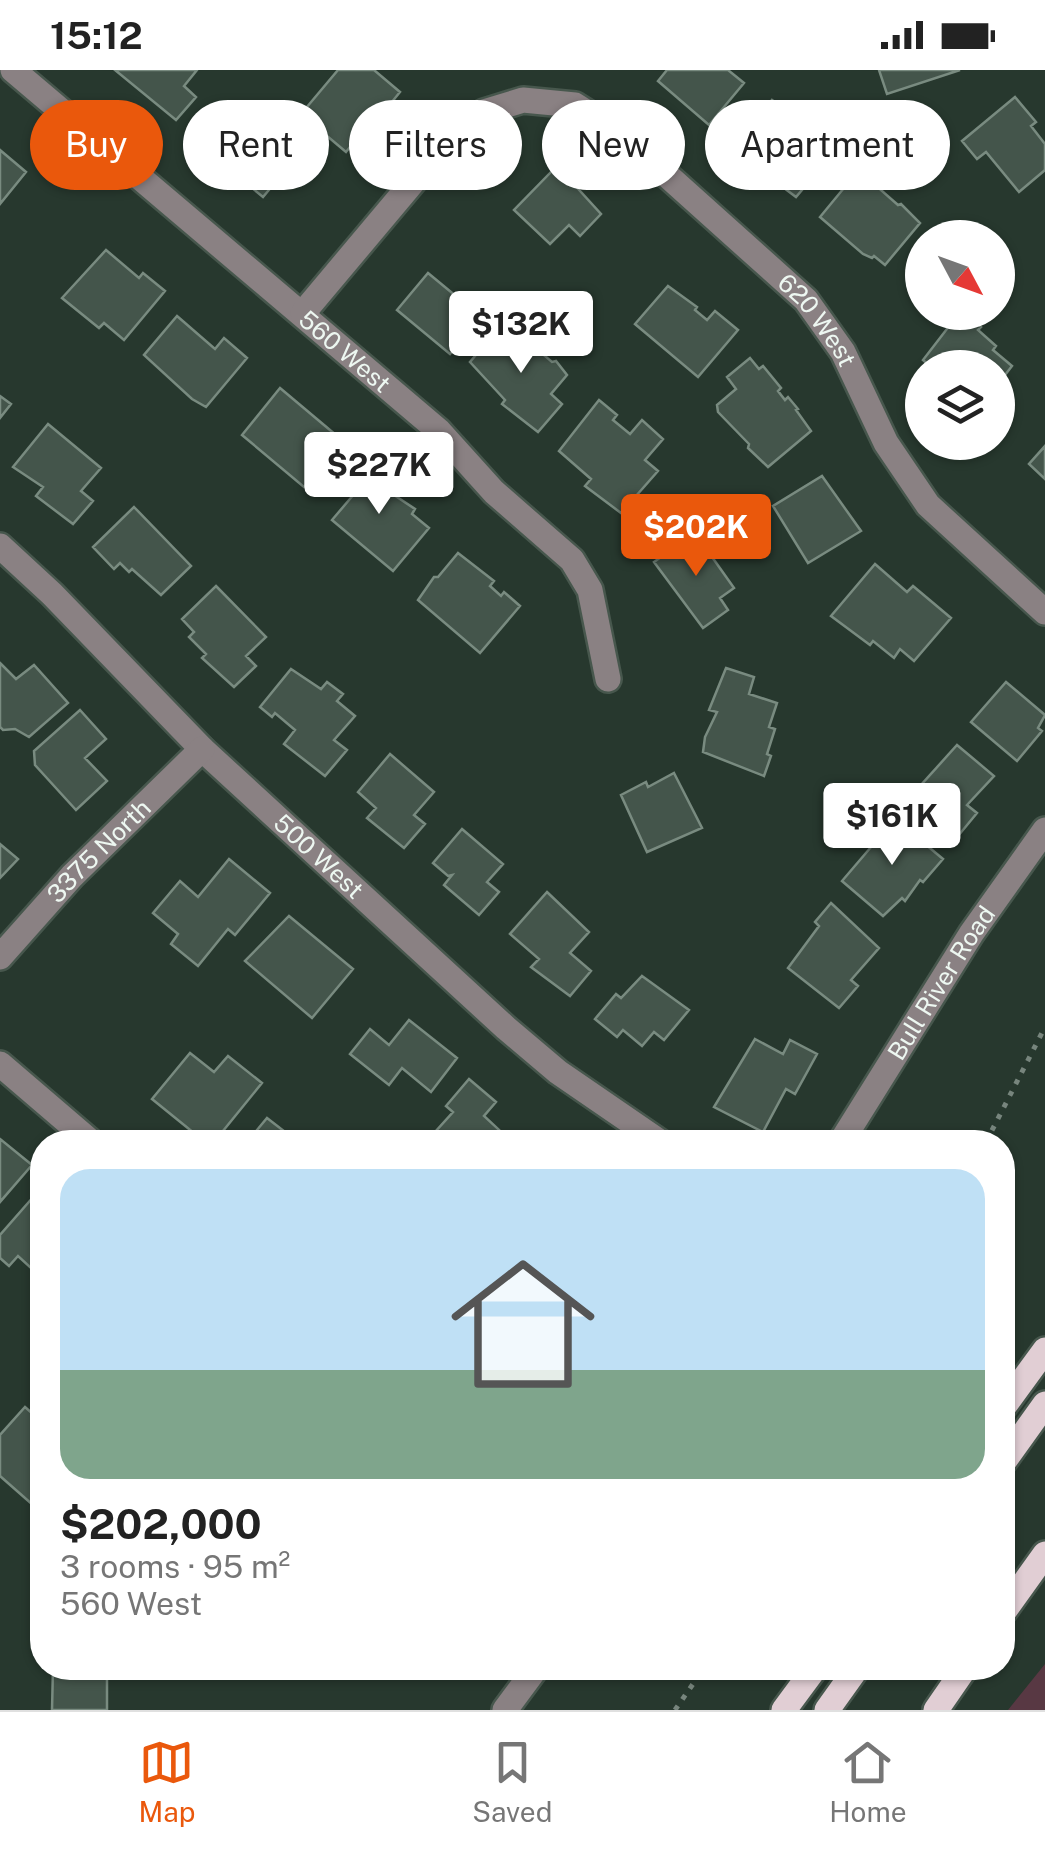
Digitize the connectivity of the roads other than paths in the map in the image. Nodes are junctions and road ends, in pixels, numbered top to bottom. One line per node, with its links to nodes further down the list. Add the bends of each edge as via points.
1 (13, 70): 2 (street, 560 West)
2 (303, 313): 4 (street, 620 West, via 449,139 484,112 524,100 575,105 621,134 806,300 843,352 886,443 928,505); 5 (street, 560 West, via 440,431 494,492 572,560 590,590)
3 (0, 546): 6 (street, 500 West)
4 (1045, 612)
5 (608, 679)
6 (202, 749): 8 (street, 3375 North); 11 (street, 500 West, via 532,1050)
7 (1045, 830): 12 (street, Bull River Road)
8 (0, 957)
9 (0, 1064): 10 (street)
10 (77, 1130)
11 (643, 1130)
12 (848, 1130)
13 (1045, 1350): 14 (main road)
14 (1015, 1390)
15 (1045, 1404): 16 (main road)
16 (1015, 1446)
17 (1045, 1554): 18 (main road)
18 (1015, 1596)
19 (527, 1680): 23 (street)
20 (806, 1680): 24 (main road)
21 (848, 1680): 25 (main road)
22 (957, 1680): 26 (main road)
23 (505, 1710)
24 (784, 1710)
25 (827, 1710)
26 (936, 1710)

